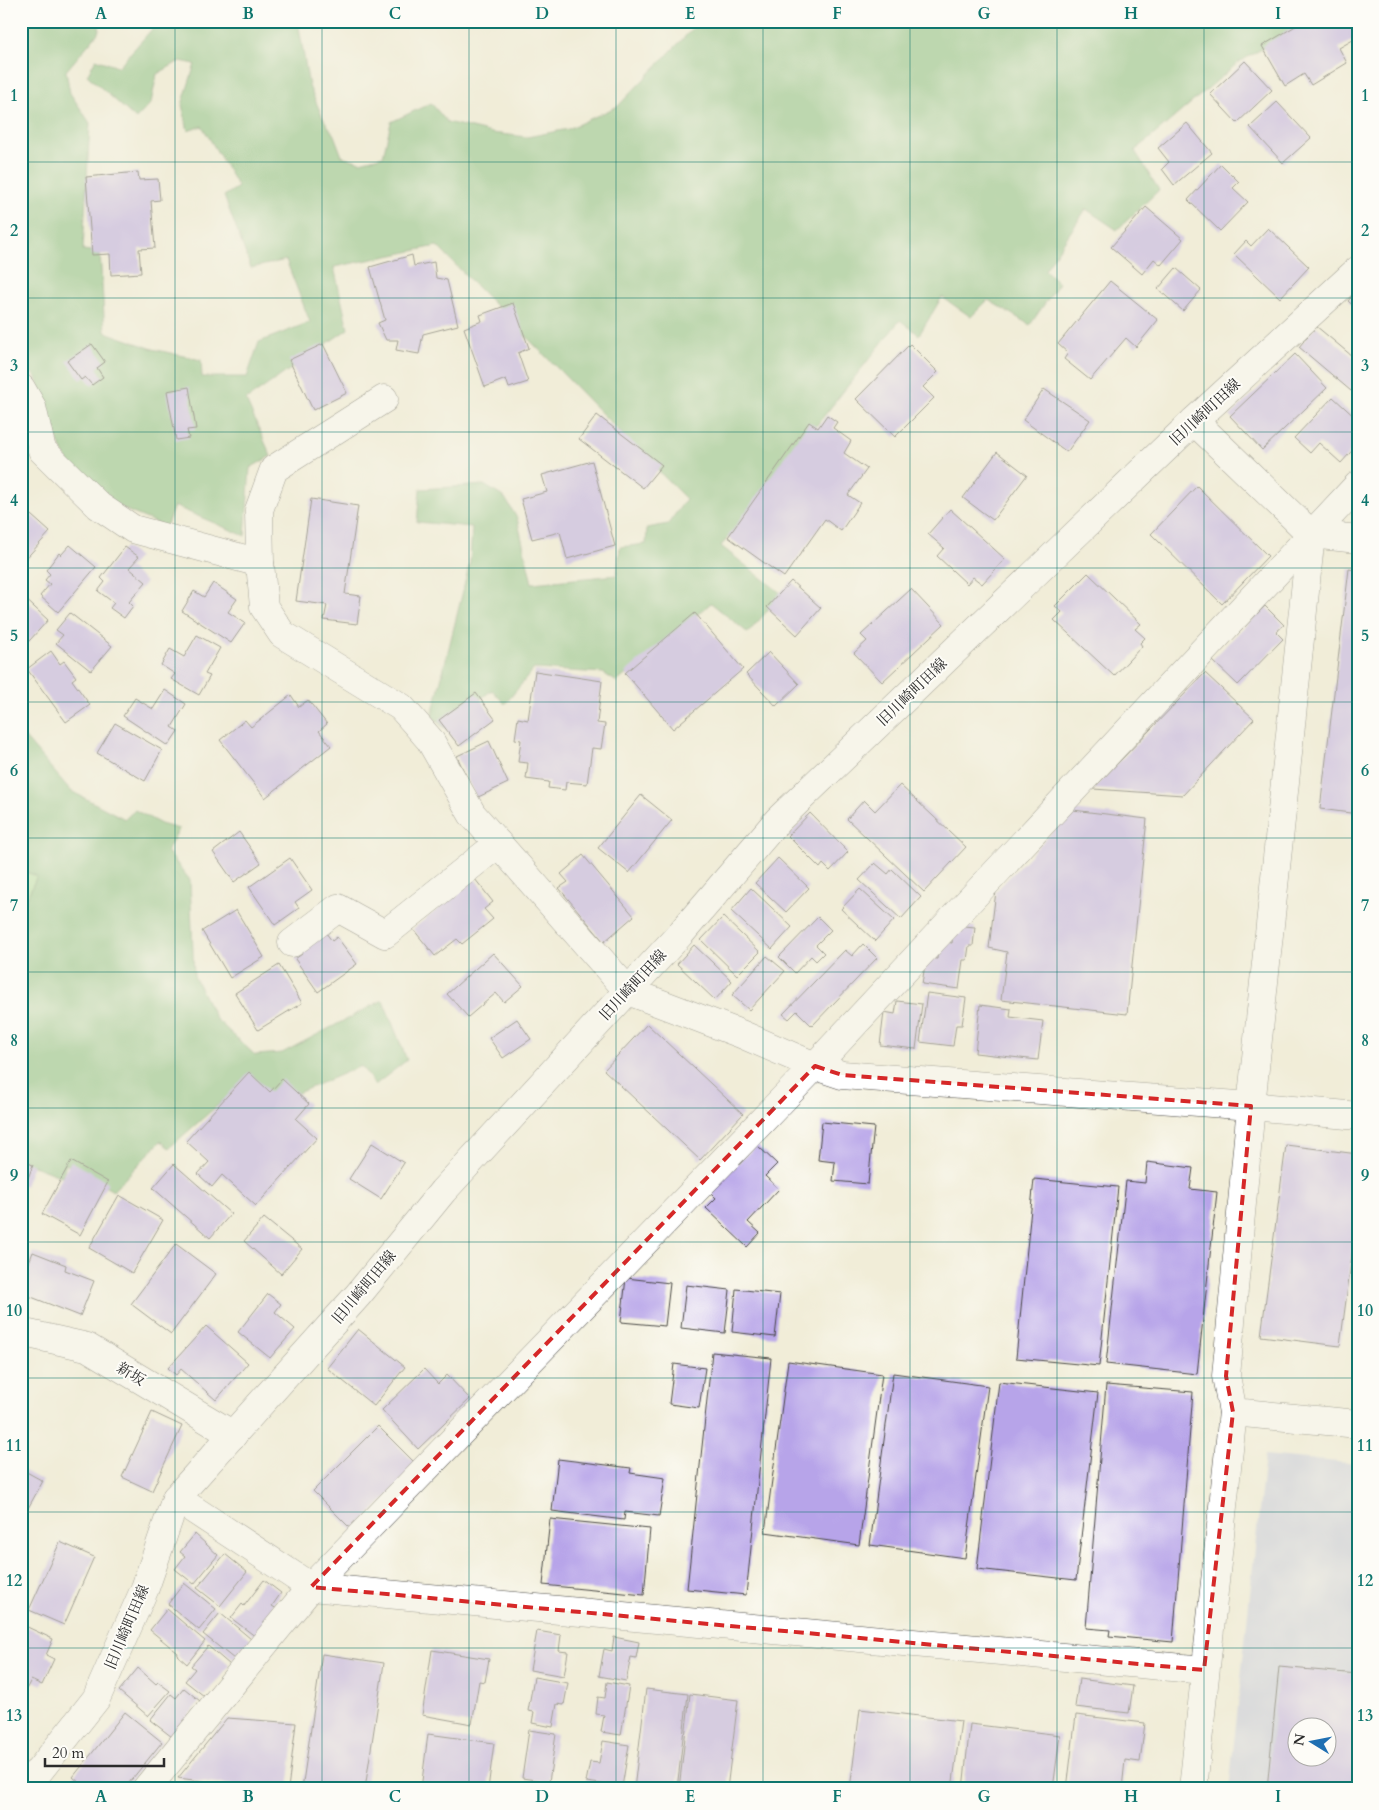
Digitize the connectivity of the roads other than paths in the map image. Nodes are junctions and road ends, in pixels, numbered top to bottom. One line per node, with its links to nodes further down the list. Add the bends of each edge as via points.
1 (1358, 270): 4 (street, 旧川崎町田線)
2 (21, 388): 8 (street, via 32,407 42,450 99,506 134,529)
3 (384, 398): 8 (street, via 274,469 259,510)
4 (1194, 421): 6 (street); 11 (street, 旧川崎町田線, via 778,820)
5 (1358, 485): 6 (street)
6 (1311, 534): 7 (street); 12 (street); 13 (street)
7 (1358, 538)
8 (260, 563): 9 (street, via 264,607 282,634 401,707 430,740 472,814)
9 (498, 844): 10 (street, via 385,934 338,908); 11 (street)
10 (292, 942)
11 (628, 991): 12 (street); 18 (street, 旧川崎町田線, via 443,1191 358,1296)
12 (815, 1066): 13 (street, via 842,1075); 20 (street)
13 (1251, 1106): 14 (street); 16 (street, via 1226,1376)
14 (1358, 1116)
15 (21, 1334): 18 (street, 新坂, via 87,1347)
16 (1233, 1412): 17 (street); 21 (street)
17 (1358, 1424)
18 (234, 1435): 19 (street, 旧川崎町田線)
19 (176, 1498): 20 (street); 22 (street, 旧川崎町田線, via 145,1588 96,1699 39,1771)
20 (311, 1587): 21 (street); 23 (street)
21 (1204, 1670): 24 (street)
22 (21, 1786)
23 (146, 1789)
24 (1193, 1789)

